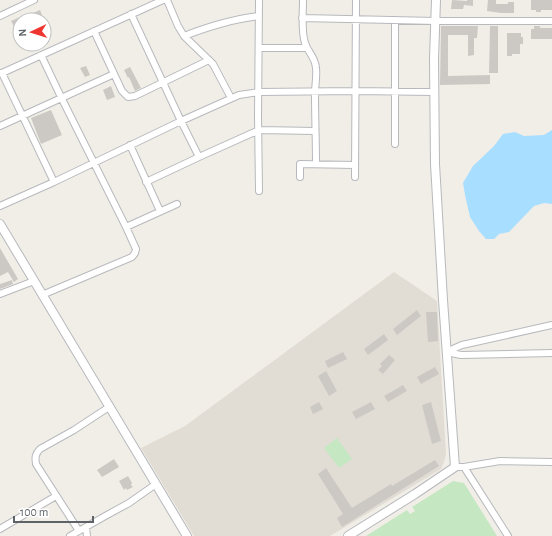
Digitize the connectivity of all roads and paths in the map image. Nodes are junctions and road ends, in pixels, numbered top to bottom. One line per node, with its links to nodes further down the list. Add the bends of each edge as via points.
1 (34, 0): 9 (street)
2 (163, 0): 8 (street)
3 (167, 0): 17 (street)
4 (260, 0): 10 (street)
5 (303, 0): 11 (street)
6 (356, 0): 12 (street)
7 (436, 0): 14 (street)
8 (131, 14): 16 (street); 24 (street)
9 (0, 16)
10 (259, 16): 17 (street, via 224,22); 18 (street)
11 (302, 18): 12 (street); 19 (street)
12 (356, 20): 13 (street); 26 (street)
13 (395, 20): 14 (street); 28 (street)
14 (436, 21): 15 (street); 29 (street)
15 (552, 21)
16 (94, 31): 20 (street); 23 (street)
17 (184, 36): 21 (street)
18 (259, 48): 19 (street); 27 (street)
19 (307, 48): 25 (street, via 316,67)
20 (41, 55): 22 (street); 30 (street)
21 (209, 60): 24 (street); 31 (street)
22 (1, 73): 32 (street)
23 (114, 74): 24 (street, via 122,91 128,97); 30 (street)
24 (163, 82): 33 (street)
25 (315, 91): 26 (street); 27 (street); 36 (street)
26 (356, 91): 28 (street); 42 (street)
27 (259, 92): 31 (street); 35 (street)
28 (395, 92): 29 (street); 37 (street)
29 (434, 92): 57 (street)
30 (61, 97): 32 (street); 40 (street)
31 (232, 98): 33 (street)
32 (22, 116): 34 (street); 45 (street)
33 (181, 121): 38 (street); 39 (street)
34 (0, 126)
35 (259, 130): 36 (street); 39 (street); 47 (street)
36 (316, 130): 41 (street)
37 (395, 144)
38 (130, 146): 40 (street); 46 (street)
39 (199, 157): 46 (street)
40 (94, 163): 45 (street); 52 (street)
41 (316, 164): 42 (street); 43 (street, via 300,164)
42 (355, 165): 44 (street)
43 (300, 177)
44 (355, 177)
45 (54, 182): 49 (street)
46 (146, 182): 50 (street)
47 (259, 191)
48 (176, 204): 50 (street)
49 (0, 206)
50 (160, 211): 52 (street)
51 (0, 224): 53 (street)
52 (126, 227): 55 (street, via 136,249 132,257)
53 (34, 281): 54 (street); 55 (street)
54 (0, 294)
55 (42, 295): 59 (street)
56 (552, 324): 57 (street, via 462,345)
57 (446, 352): 58 (street, via 462,355); 61 (street)
58 (552, 353)
59 (109, 407): 63 (street); 64 (street, via 37,452 36,464)
60 (552, 462): 62 (street, via 500,461)
61 (455, 467): 62 (street); 71 (street)
62 (464, 467): 72 (street)
63 (156, 484): 65 (street, via 129,503); 70 (street)
64 (56, 496): 66 (street); 67 (street)
65 (86, 527): 67 (street); 69 (street)
66 (0, 529)
67 (79, 531): 68 (street)
68 (70, 536)
69 (87, 536)
70 (187, 536)
71 (348, 536)
72 (508, 536)

